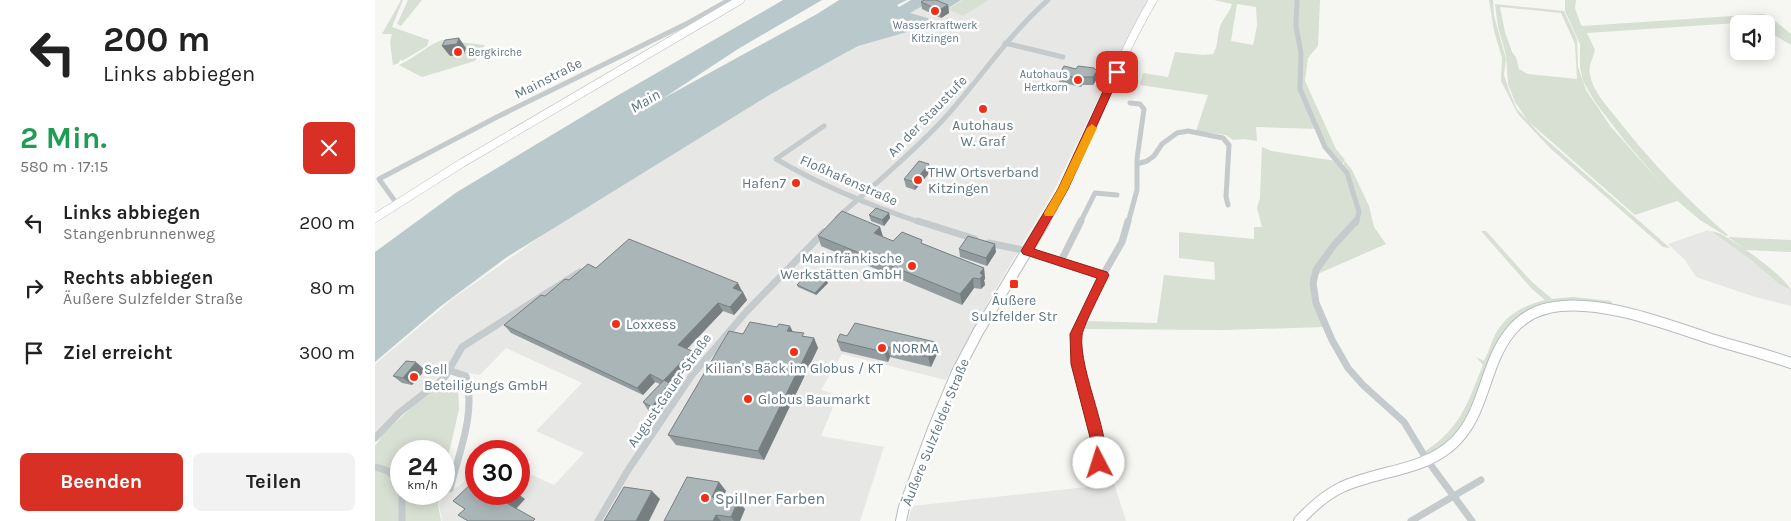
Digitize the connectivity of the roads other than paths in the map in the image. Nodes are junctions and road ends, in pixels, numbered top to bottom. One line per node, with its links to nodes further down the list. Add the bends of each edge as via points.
1 (729, 0): 11 (street, Mainstraße)
2 (740, 0): 14 (main road)
3 (1048, 0): 6 (street, An der Staustufe)
4 (1153, 0): 19 (main road, Äußere Sulzfelder Straße, via 1128,45 1063,189)
5 (1297, 0): 26 (street, via 1301,89 1325,147 1347,173 1359,212 1356,223 1316,270 1313,283 1315,303 1348,368 1404,422)
6 (1005, 43): 7 (street); 13 (street, An der Staustufe, via 985,72 942,121)
7 (1063, 57)
8 (1130, 103): 10 (street, via 1140,104 1145,109)
9 (824, 126): 13 (street, Floßhafenstraße, via 776,159)
10 (1137, 164): 15 (street, via 1154,156 1162,144 1177,133 1188,131 1223,138 1229,145); 22 (street, via 1135,200 1122,242)
11 (377, 180): 14 (street, Mainstraße)
12 (1117, 195): 20 (street, via 1095,193)
13 (859, 200): 17 (street); 19 (street, Floßhafenstraße, via 914,220)
14 (397, 204): 16 (main road)
15 (1228, 205)
16 (375, 218)
17 (835, 221)
18 (829, 227): 35 (street, August-Gauer-Straße, via 739,319 692,375)
19 (1027, 251): 20 (street, Floßhafenstraße); 36 (main road, Äußere Sulzfelder Straße, via 966,353)
20 (1060, 262): 22 (street, Floßhafenstraße)
21 (585, 269): 24 (street, via 462,348 454,357)
22 (1103, 275): 27 (street, via 1076,334 1077,364 1099,449)
23 (1791, 362): 26 (main road, via 1614,311 1585,306 1544,310 1511,330 1475,415 1451,445)
24 (451, 371): 25 (street); 29 (street, via 466,376 469,382 466,425)
25 (375, 438)
26 (1427, 460): 32 (street); 37 (main road, via 1348,484 1329,494)
27 (1099, 463)
28 (375, 467): 30 (street)
29 (455, 469)
30 (390, 470)
31 (1481, 480): 32 (street)
32 (1454, 495): 38 (street); 39 (street)
33 (401, 505): 34 (street)
34 (402, 521)
35 (598, 521)
36 (901, 521)
37 (1299, 521)
38 (1411, 521)
39 (1472, 521)

